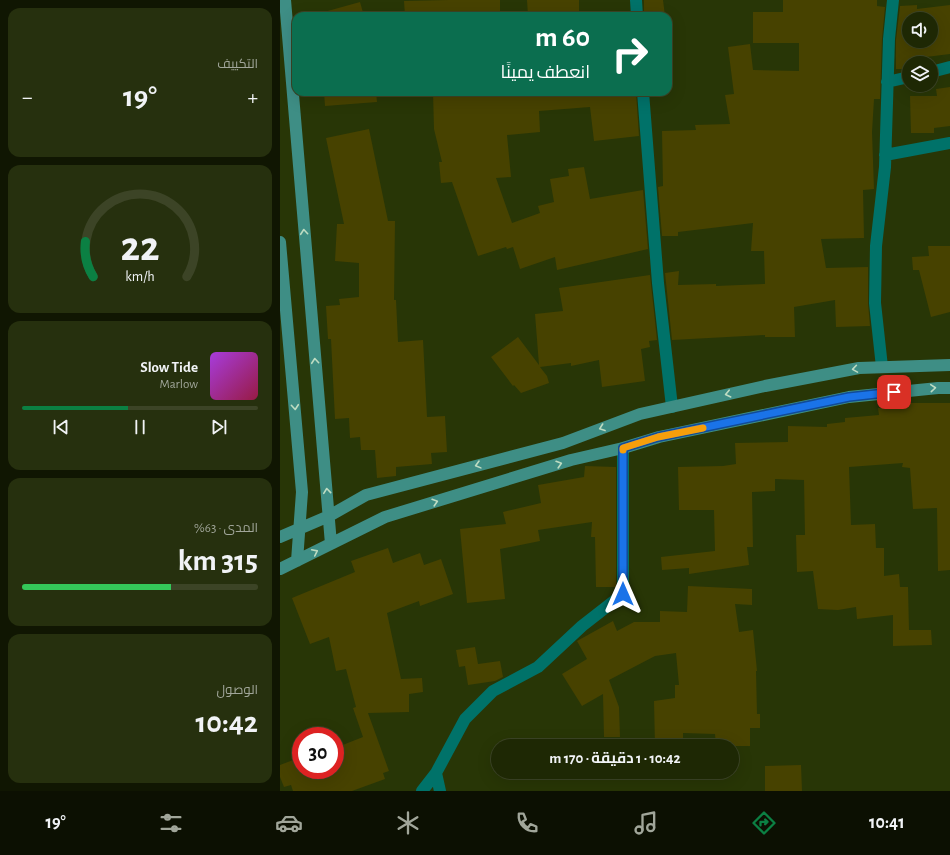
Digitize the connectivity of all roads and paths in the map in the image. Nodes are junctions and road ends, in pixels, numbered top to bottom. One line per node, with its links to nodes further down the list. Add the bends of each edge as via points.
1 (285, 0): 9 (street, one-way to 1)
2 (636, 0): 4 (street)
3 (893, 0): 8 (street)
4 (637, 12)
5 (950, 67): 6 (street)
6 (938, 70)
7 (902, 79): 8 (street)
8 (887, 82): 13 (street)
9 (292, 85)
10 (293, 96): 20 (street, one-way to 10)
11 (643, 96): 18 (street, via 658,283)
12 (950, 144): 13 (street)
13 (885, 155): 16 (street, via 876,246 875,303)
14 (280, 242): 21 (street, one-way to 21, via 302,492)
15 (950, 364): 16 (street)
16 (882, 367): 18 (street, one-way to 18, via 765,386)
17 (950, 388): 19 (street, one-way to 17, via 658,437 849,397)
18 (672, 407): 20 (street, one-way to 20, via 640,414 563,443 366,495)
19 (623, 448): 23 (street, one-way to 19, via 385,517 571,460); 26 (street, via 623,594 582,626 538,667 493,691 465,719)
20 (329, 516): 21 (street); 23 (street)
21 (298, 529): 22 (street); 24 (street)
22 (280, 537)
23 (331, 544): 24 (street, one-way to 23)
24 (297, 561): 25 (street)
25 (280, 569)
26 (436, 773): 27 (street); 28 (street)
27 (422, 791)
28 (440, 791)

